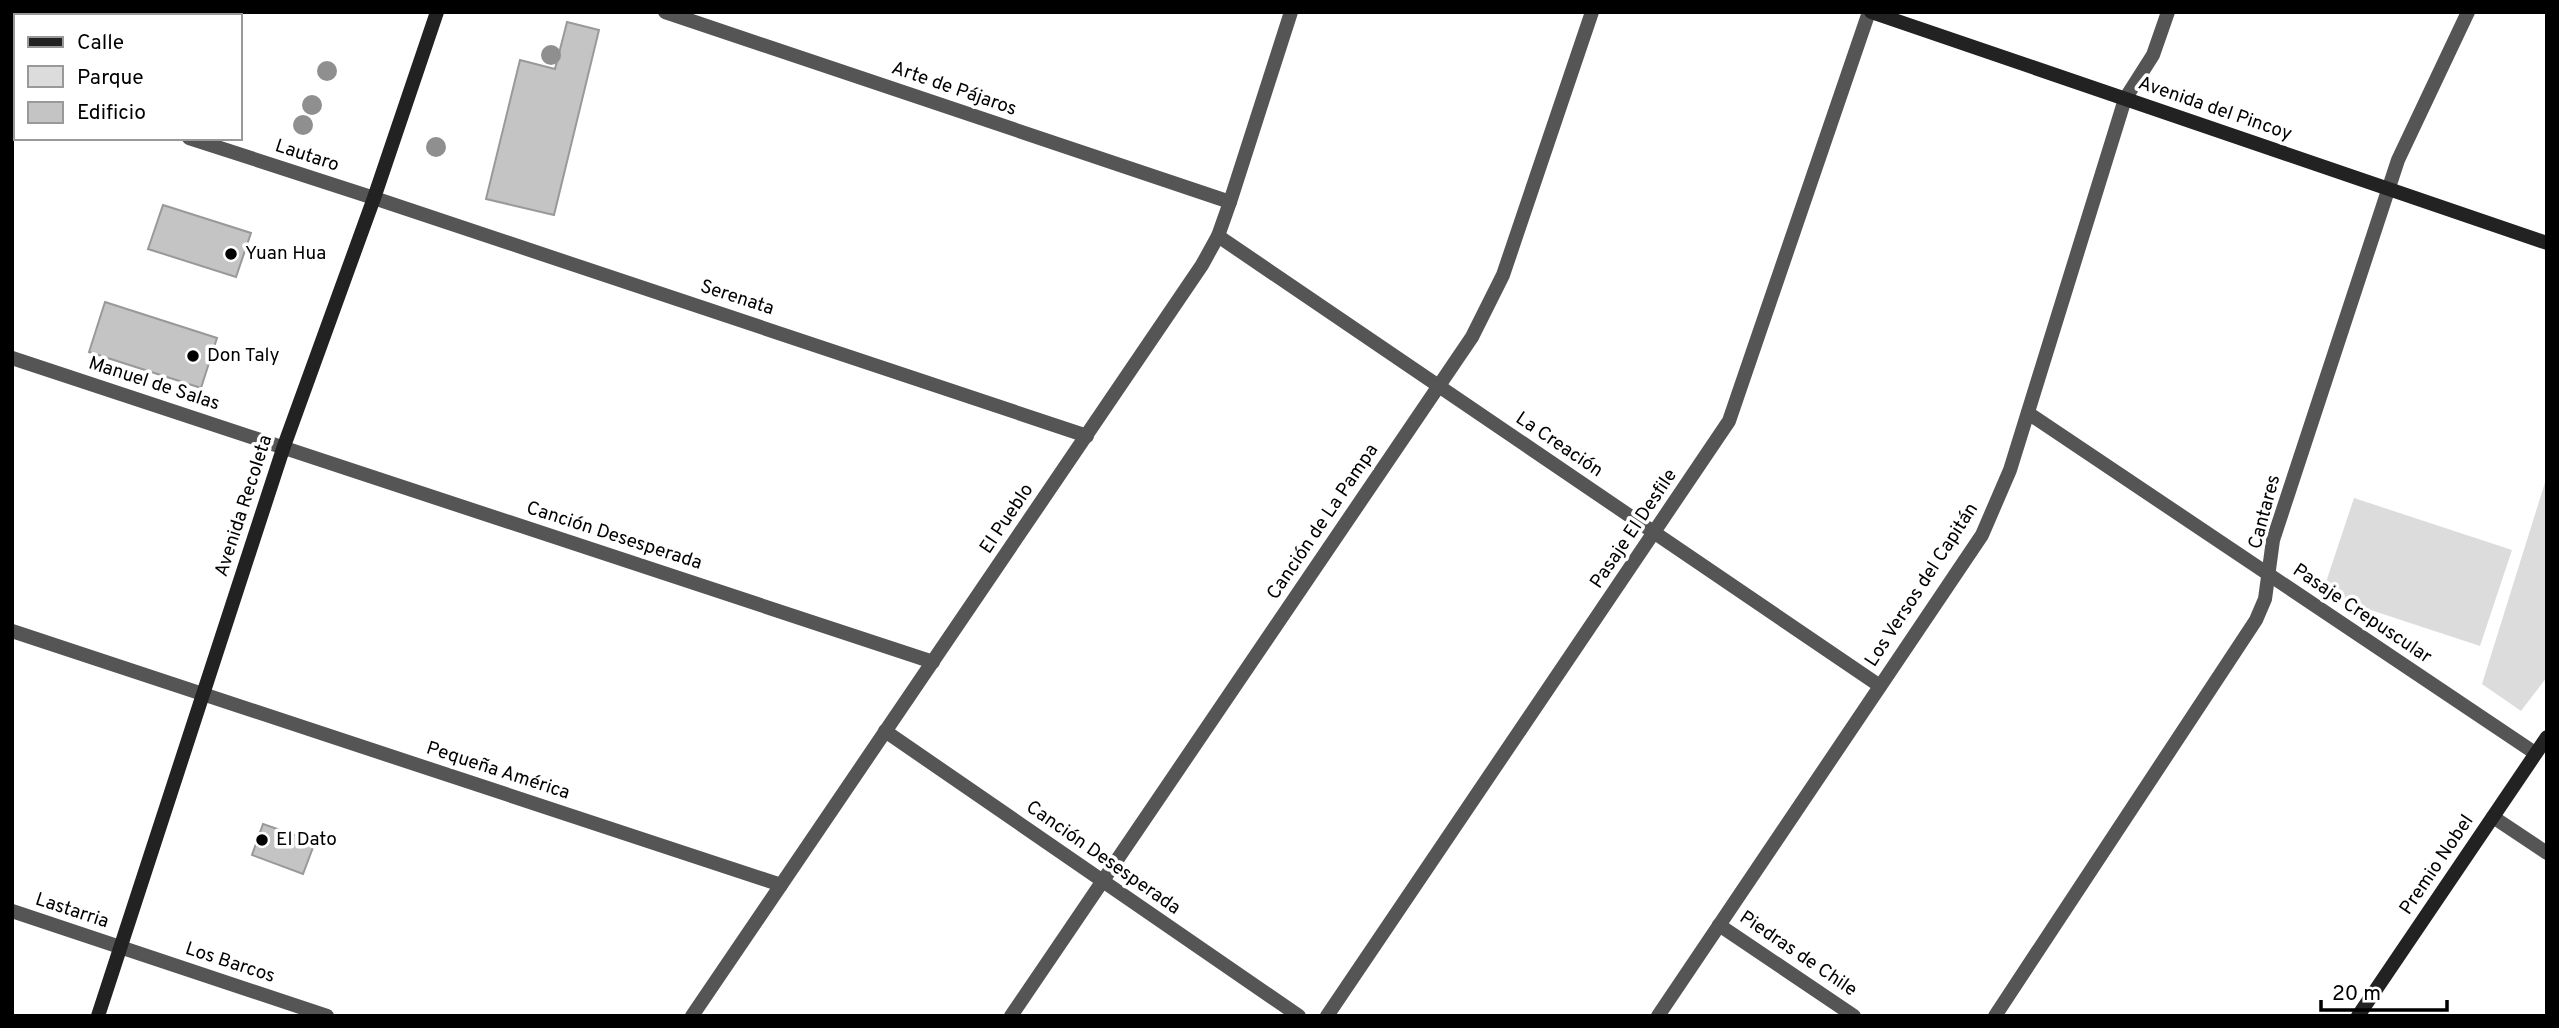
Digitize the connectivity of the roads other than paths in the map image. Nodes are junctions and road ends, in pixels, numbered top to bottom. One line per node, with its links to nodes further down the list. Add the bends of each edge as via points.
1 (437, 12): 11 (street, Avenida Recoleta)
2 (665, 12): 12 (street, Arte de Pájaros)
3 (1291, 12): 12 (street, El Pueblo)
4 (1592, 12): 16 (street, Canción de La Pampa, via 1503,275 1472,337)
5 (1870, 12): 8 (street, Avenida del Pincoy); 20 (street, Pasaje El Desfile, via 1729,421)
6 (2168, 12): 8 (street, Los Versos del Capitán, via 2153,55)
7 (2468, 12): 10 (street, Cantares, via 2398,160)
8 (2125, 99): 10 (street, Avenida del Pincoy); 17 (street, Los Versos del Capitán)
9 (195, 140): 11 (street, Lautaro)
10 (2390, 189): 14 (street, Avenida del Pincoy); 21 (street, Cantares, via 2273,540)
11 (374, 198): 18 (street, Serenata); 19 (street, Avenida Recoleta)
12 (1230, 202): 13 (street, El Pueblo)
13 (1217, 236): 16 (street, La Creación); 18 (street, El Pueblo)
14 (2547, 243)
15 (12, 358): 19 (street, Manuel de Salas)
16 (1438, 386): 20 (street, La Creación); 31 (street, Canción de La Pampa)
17 (2028, 413): 21 (street, Pasaje Crepuscular); 24 (street, Los Versos del Capitán, via 2002,492 1982,535)
18 (1087, 436): 23 (street, El Pueblo)
19 (284, 446): 23 (street, Canción Desesperada); 25 (street, Avenida Recoleta)
20 (1654, 533): 24 (street, La Creación); 41 (street, Pasaje El Desfile)
21 (2270, 575): 28 (street, Pasaje Crepuscular); 44 (street, Cantares, via 2256,620)
22 (12, 631): 25 (street, Pequeña América)
23 (933, 662): 26 (street, El Pueblo)
24 (1880, 686): 34 (street, Los Versos del Capitán)
25 (203, 694): 32 (street, Pequeña América); 35 (street, Avenida Recoleta)
26 (885, 731): 31 (street, Canción Desesperada); 32 (street, El Pueblo)
27 (2547, 737): 28 (street, Premio Nobel)
28 (2535, 753): 29 (street, Premio Nobel)
29 (2493, 817): 30 (street); 45 (street, Premio Nobel)
30 (2547, 853)
31 (1103, 881): 39 (street, Canción de La Pampa); 40 (street, Canción Desesperada)
32 (781, 885): 38 (street, El Pueblo)
33 (12, 911): 35 (street, Lastarria)
34 (1720, 925): 42 (street, Los Versos del Capitán); 43 (street, Piedras de Chile)
35 (121, 947): 36 (street, Avenida Recoleta); 37 (street, Los Barcos)
36 (98, 1016)
37 (327, 1016)
38 (692, 1016)
39 (1011, 1016)
40 (1299, 1016)
41 (1327, 1016)
42 (1658, 1016)
43 (1854, 1016)
44 (1995, 1016)
45 (2358, 1016)

